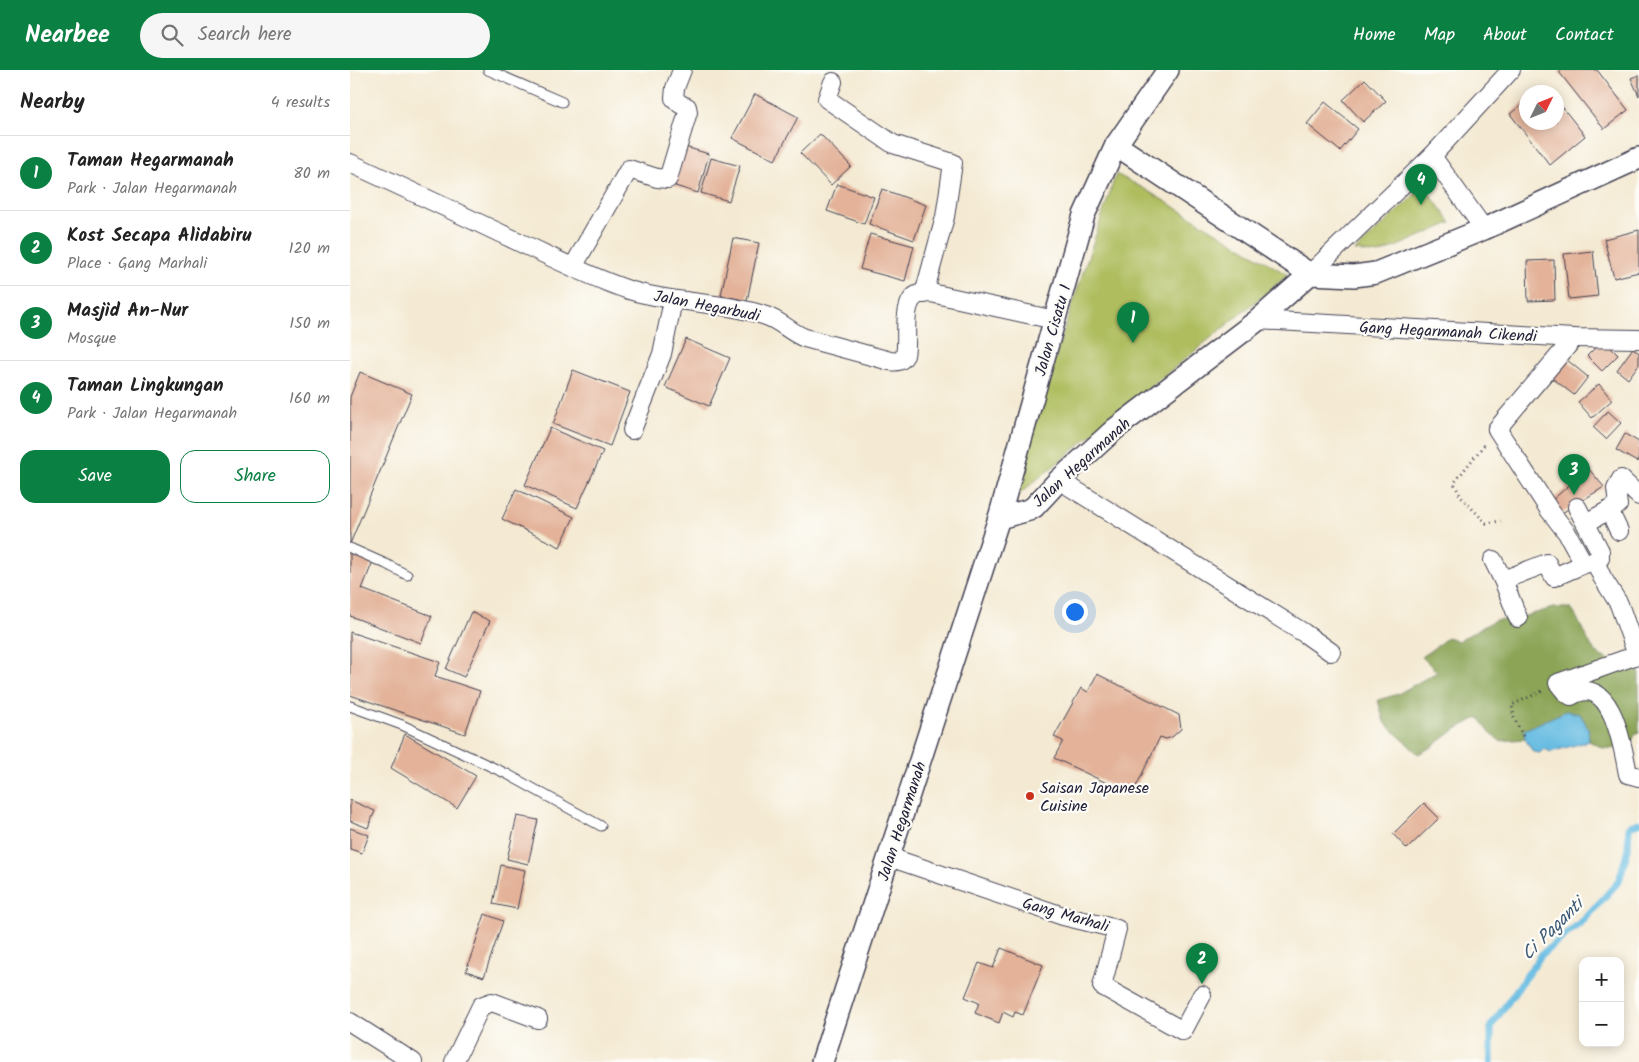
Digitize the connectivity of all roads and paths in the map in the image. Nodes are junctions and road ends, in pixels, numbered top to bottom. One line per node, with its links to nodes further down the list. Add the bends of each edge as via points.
1 (488, 70): 6 (lane)
2 (682, 70): 12 (street, via 674,98 688,112 668,180 628,169)
3 (1168, 70): 7 (street, Jalan Cisatu 1)
4 (1511, 70): 8 (street, Jalan Hegarmanah)
5 (833, 82): 14 (street, via 827,99 893,144 953,163 945,217)
6 (562, 102)
7 (1116, 145): 13 (street); 16 (street, Jalan Cisatu 1, via 1084,215)
8 (1432, 156): 11 (street); 13 (street, Jalan Hegarmanah)
9 (1639, 158): 11 (street)
10 (350, 163): 12 (street, Jalan Hegarbudi)
11 (1484, 229): 13 (street, via 1376,273 1354,276)
12 (573, 267): 15 (street, Jalan Hegarbudi, via 628,290)
13 (1310, 274): 17 (street, Jalan Hegarmanah)
14 (924, 294): 15 (street, Jalan Hegarbudi, via 914,297 910,303 905,355 895,362 793,334 782,323 766,316); 16 (street)
15 (674, 300): 21 (street, via 662,354)
16 (1054, 320): 26 (street, Jalan Cisatu 1)
17 (1258, 320): 18 (street, Gang Hegarmanah Cikendi); 22 (street, Jalan Hegarmanah, via 1114,429)
18 (1574, 338): 19 (street, Gang Hegarmanah Cikendi); 20 (street)
19 (1639, 339)
20 (1497, 429): 27 (path, via 1454,483 1461,497 1486,523); 32 (street, via 1550,511)
21 (632, 430)
22 (1059, 480): 26 (street, Jalan Hegarmanah, via 1031,509); 36 (street)
23 (1639, 496): 25 (street, via 1622,479 1616,489 1618,505)
24 (1577, 507): 28 (street)
25 (1609, 510): 28 (street); 29 (street)
26 (999, 518): 42 (street, Jalan Hegarmanah)
27 (1501, 521)
28 (1586, 523): 32 (street, via 1600,551 1600,558)
29 (1619, 530)
30 (350, 548): 33 (lane)
31 (1493, 560): 34 (street)
32 (1589, 562): 34 (street, via 1554,577 1546,563); 37 (street, via 1619,604 1637,655)
33 (407, 575)
34 (1503, 580): 35 (street)
35 (1518, 618)
36 (1331, 652)
37 (1558, 683): 39 (path, via 1512,706); 40 (street, via 1571,696 1588,690 1598,694 1613,717 1628,774)
38 (350, 706): 41 (lane, via 402,725 507,774)
39 (1523, 736)
40 (1639, 777)
41 (601, 826)
42 (889, 857): 43 (street, Gang Marhali, via 1063,916 1117,929 1102,986 1183,1031); 48 (street, Jalan Hegarmanah)
43 (1202, 995)
44 (538, 1019): 47 (street, via 492,1002 481,1006)
45 (350, 1022): 46 (street)
46 (414, 1062)
47 (454, 1062)
48 (822, 1062)

